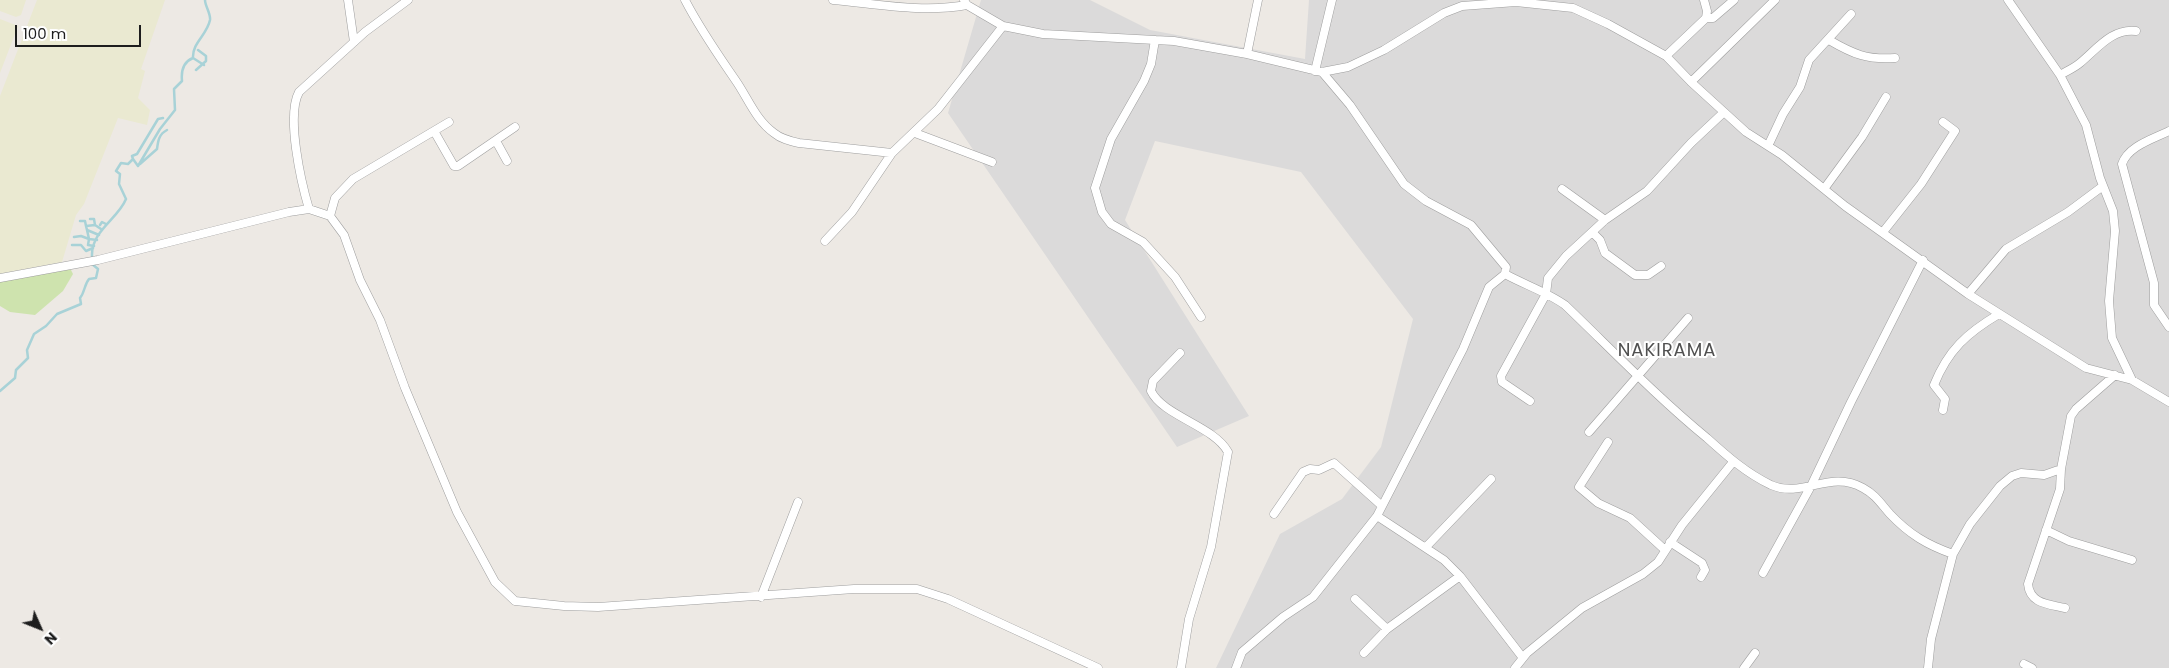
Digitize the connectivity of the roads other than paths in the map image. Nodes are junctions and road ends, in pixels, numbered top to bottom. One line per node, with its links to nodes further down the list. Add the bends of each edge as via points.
1 (348, 0): 18 (street)
2 (408, 0): 18 (street)
3 (685, 0): 37 (street, via 703,35 760,121 775,134 786,140)
4 (833, 0): 11 (street, via 920,10 940,10)
5 (1258, 0): 19 (street)
6 (1332, 0): 23 (street)
7 (1704, 0): 13 (street)
8 (1734, 0): 13 (street, via 1713,18)
9 (1775, 0): 25 (street)
10 (2008, 0): 24 (street)
11 (965, 3): 14 (street)
12 (1851, 14): 17 (street)
13 (1706, 18): 20 (street)
14 (1003, 26): 16 (street, via 1043,34); 34 (street, via 958,86)
15 (2136, 32): 24 (street, via 2125,30 2114,34 2078,65)
16 (1155, 40): 19 (street, via 1200,44); 56 (street, via 1144,81 1111,139 1095,188 1102,212 1111,224 1143,242 1174,277)
17 (1829, 40): 21 (street, via 1853,54); 36 (street, via 1808,60 1800,87)
18 (354, 42): 43 (street, via 305,84 294,104 297,156)
19 (1246, 54): 23 (street)
20 (1666, 56): 22 (street, via 1573,8 1516,2 1462,6 1431,20 1384,50); 25 (street)
21 (1895, 58)
22 (1339, 70): 23 (street); 26 (street)
23 (1319, 71): 26 (street)
24 (2060, 75): 40 (street, via 2086,125)
25 (1691, 82): 28 (street)
26 (1336, 89): 51 (street, via 1404,184 1426,201 1471,225 1506,267)
27 (1886, 97): 42 (street)
28 (1723, 113): 36 (street); 45 (street, via 1690,143 1647,191)
29 (449, 122): 33 (street)
30 (1943, 122): 47 (street, via 1954,131 1921,184)
31 (515, 127): 35 (street)
32 (2169, 130): 58 (street, via 2125,155 2122,164 2154,283 2154,305)
33 (434, 131): 35 (street, via 454,166); 44 (street, via 353,179 334,198)
34 (915, 133): 37 (street); 39 (street)
35 (496, 141): 38 (street)
36 (1768, 146): 42 (street)
37 (892, 153): 48 (street, via 852,212)
38 (507, 161)
39 (992, 162)
40 (2103, 186): 54 (street, via 2068,212 2006,249); 62 (street, via 2113,211 2115,231 2110,276 2110,322 2116,350)
41 (1562, 189): 45 (street)
42 (1824, 189): 47 (street)
43 (309, 209): 44 (street); 52 (street, via 98,260)
44 (330, 216): 85 (street, via 344,235 457,512 481,559 507,596 524,603 598,608)
45 (1606, 220): 46 (street)
46 (1592, 232): 50 (street, via 1605,252 1635,275 1648,275); 53 (street, via 1548,278)
47 (1883, 232): 49 (street)
48 (825, 241)
49 (1923, 260): 54 (street); 71 (street)
50 (1661, 266)
51 (1505, 274): 53 (street); 73 (street, via 1489,287 1463,349)
52 (0, 278)
53 (1546, 294): 61 (street, via 1565,305); 63 (street, via 1501,376 1502,382)
54 (1968, 294): 55 (street)
55 (1999, 314): 60 (street, via 2086,368); 65 (street, via 1972,330 1943,364 1934,385 1945,399)
56 (1201, 317)
57 (1688, 318): 61 (street)
58 (2169, 328)
59 (1180, 353): 94 (street, via 1151,385 1153,395 1228,452 1213,540 1189,619)
60 (2115, 375): 62 (street); 69 (street, via 2070,416)
61 (1637, 376): 66 (street); 68 (street)
62 (2132, 380): 64 (street)
63 (1530, 401)
64 (2169, 402)
65 (1943, 410)
66 (1588, 432)
67 (1608, 442): 79 (street, via 1579,487 1598,502 1630,518)
68 (1734, 462): 71 (street, via 1772,485 1788,488); 77 (street)
69 (2061, 469): 76 (street, via 2060,490); 80 (street, via 2044,475 2021,473 2012,476 1970,524)
70 (1491, 479): 78 (street)
71 (1811, 486): 80 (street, via 1833,480 1863,488 1878,498 1916,539); 82 (street)
72 (798, 502): 85 (street)
73 (1382, 506): 74 (street, via 1334,463 1319,470 1303,472); 75 (street)
74 (1274, 514)
75 (1377, 516): 78 (street); 95 (street, via 1313,597 1249,646 1238,659)
76 (2046, 530): 81 (street); 87 (street, via 2028,584 2029,591 2037,600)
77 (1670, 542): 79 (street); 84 (street, via 1702,562 1705,570)
78 (1426, 547): 83 (street)
79 (1665, 550): 91 (street, via 1658,562 1643,574 1582,608)
80 (1953, 554): 98 (street, via 1931,639)
81 (2132, 560)
82 (1763, 573)
83 (1460, 576): 88 (street); 91 (street)
84 (1701, 577)
85 (761, 597): 93 (street, via 854,589 917,589 948,599)
86 (1355, 599): 88 (street)
87 (2064, 608)
88 (1387, 629): 89 (street)
89 (1364, 653)
90 (1755, 653): 97 (street)
91 (1523, 658): 96 (street)
92 (2024, 664): 99 (street)
93 (1098, 668)
94 (1181, 668)
95 (1236, 668)
96 (1515, 668)
97 (1744, 668)
98 (1928, 668)
99 (2032, 668)

